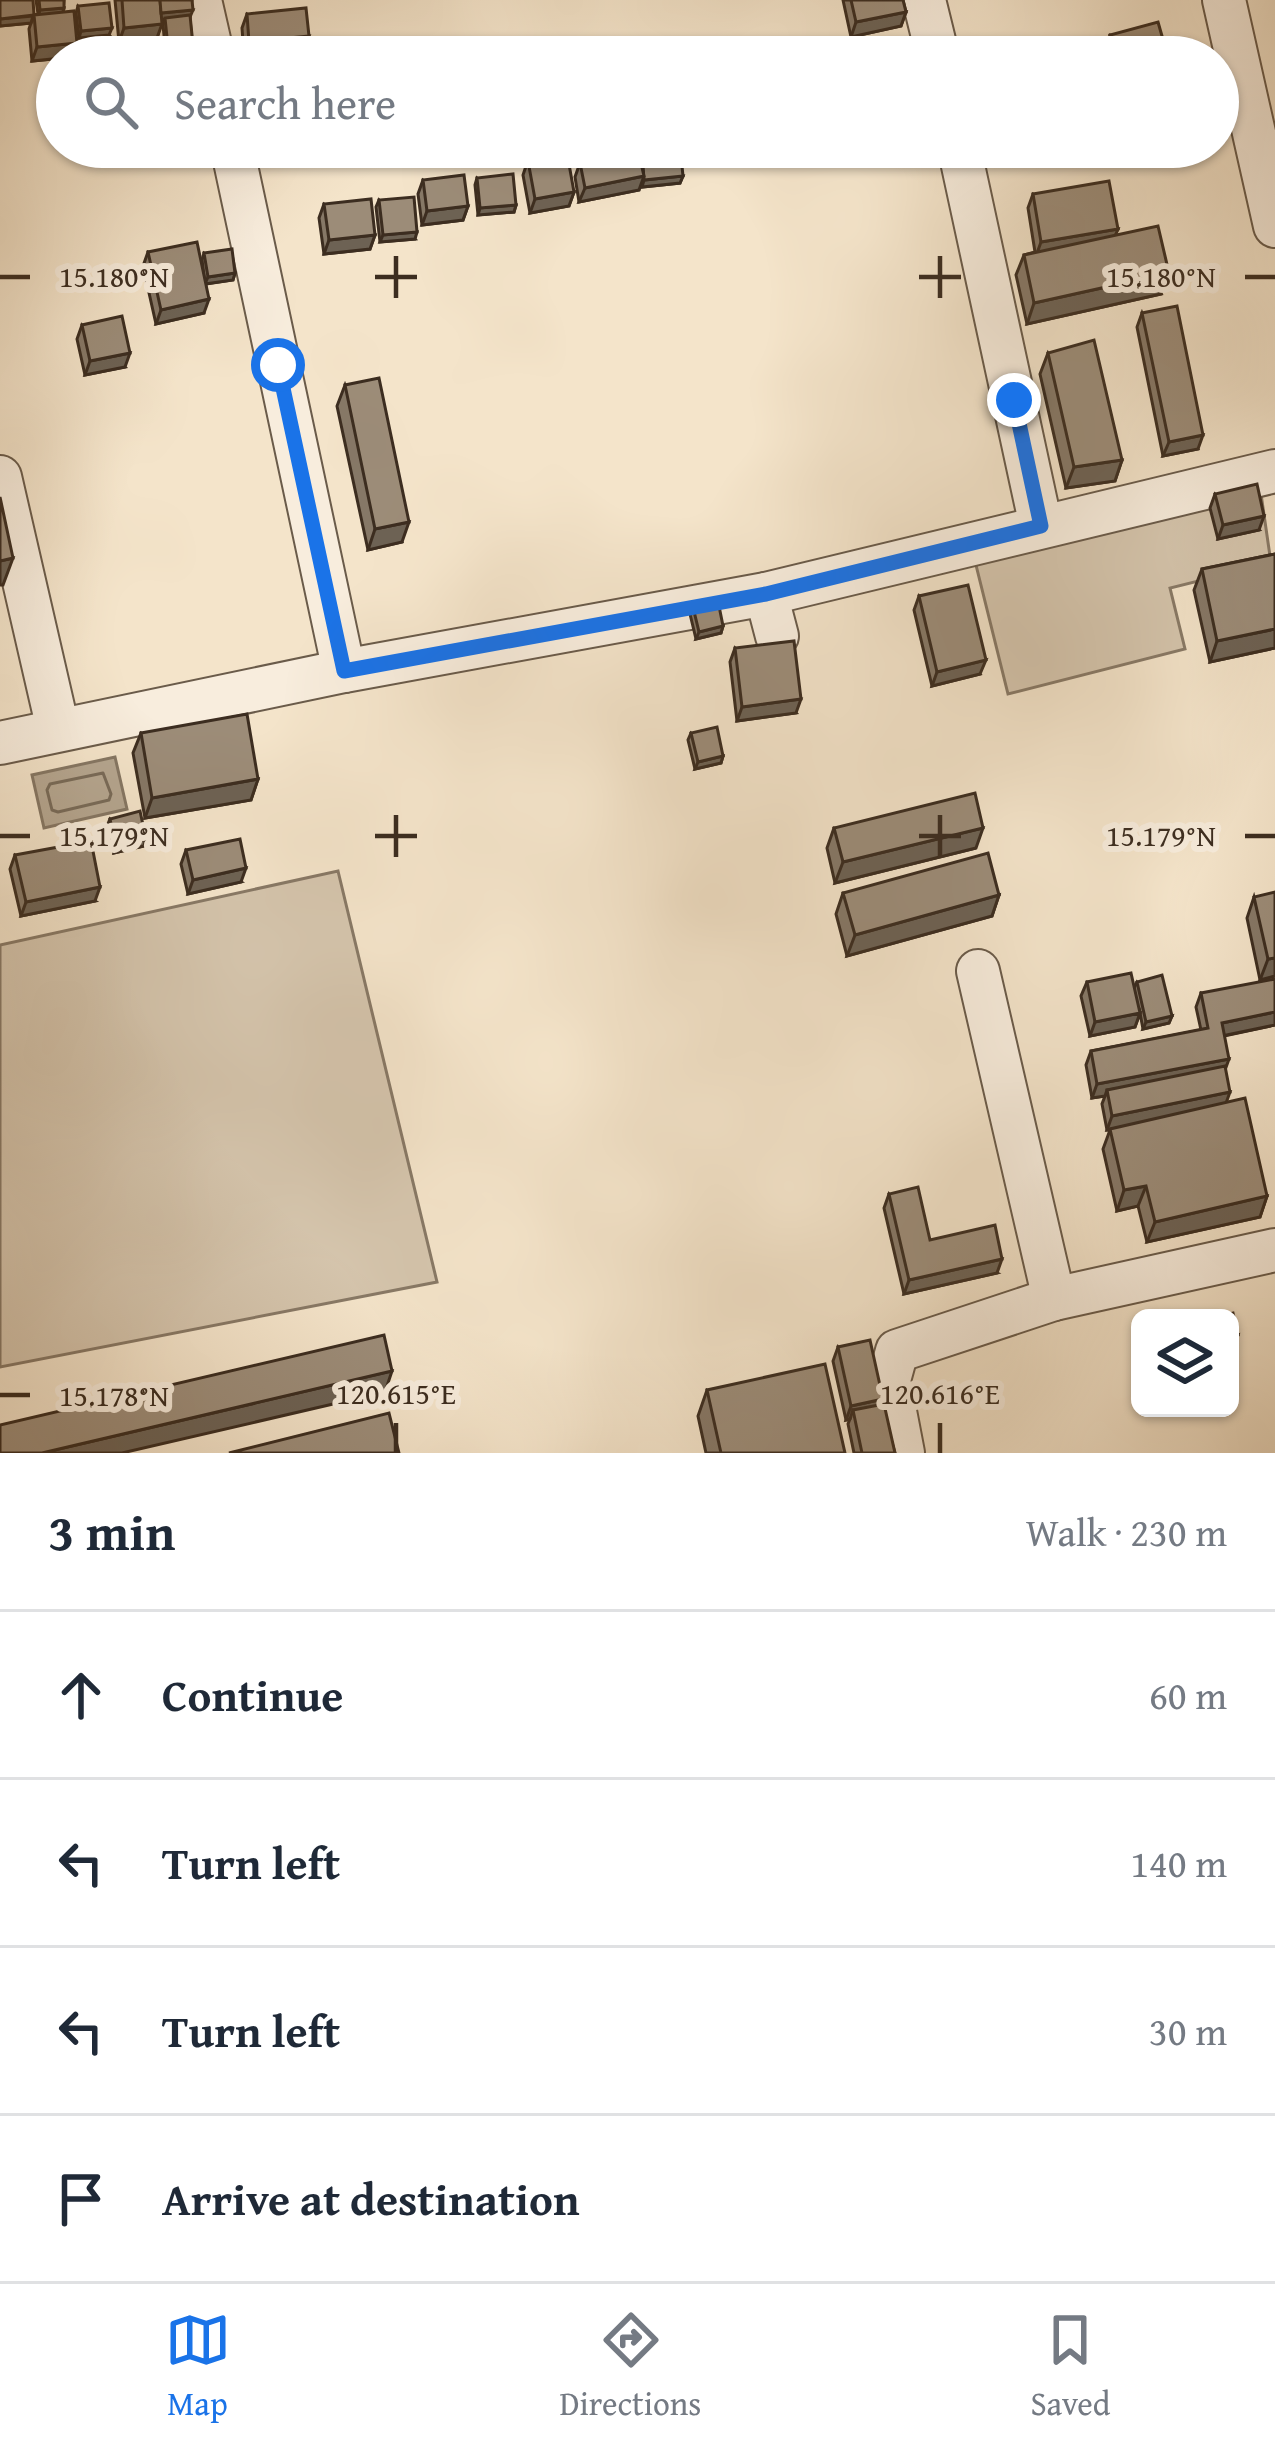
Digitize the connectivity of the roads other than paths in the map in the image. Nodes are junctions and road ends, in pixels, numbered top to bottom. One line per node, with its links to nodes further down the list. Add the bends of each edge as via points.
1 (200, 0): 4 (street)
2 (924, 0): 5 (street)
3 (1224, 0): 6 (street)
4 (208, 36)
5 (933, 36)
6 (1232, 36)
7 (1239, 66): 10 (street)
8 (236, 168): 16 (street)
9 (964, 168): 13 (street)
10 (1275, 226)
11 (1275, 471): 13 (street)
12 (0, 477): 17 (street)
13 (1041, 526): 14 (street)
14 (766, 594): 15 (street); 16 (street)
15 (777, 636)
16 (344, 671): 17 (street)
17 (58, 729): 18 (street)
18 (0, 743)
19 (978, 971): 21 (street)
20 (1275, 1250): 21 (street)
21 (1054, 1299): 22 (street, via 897,1351 889,1380)
22 (903, 1453)

